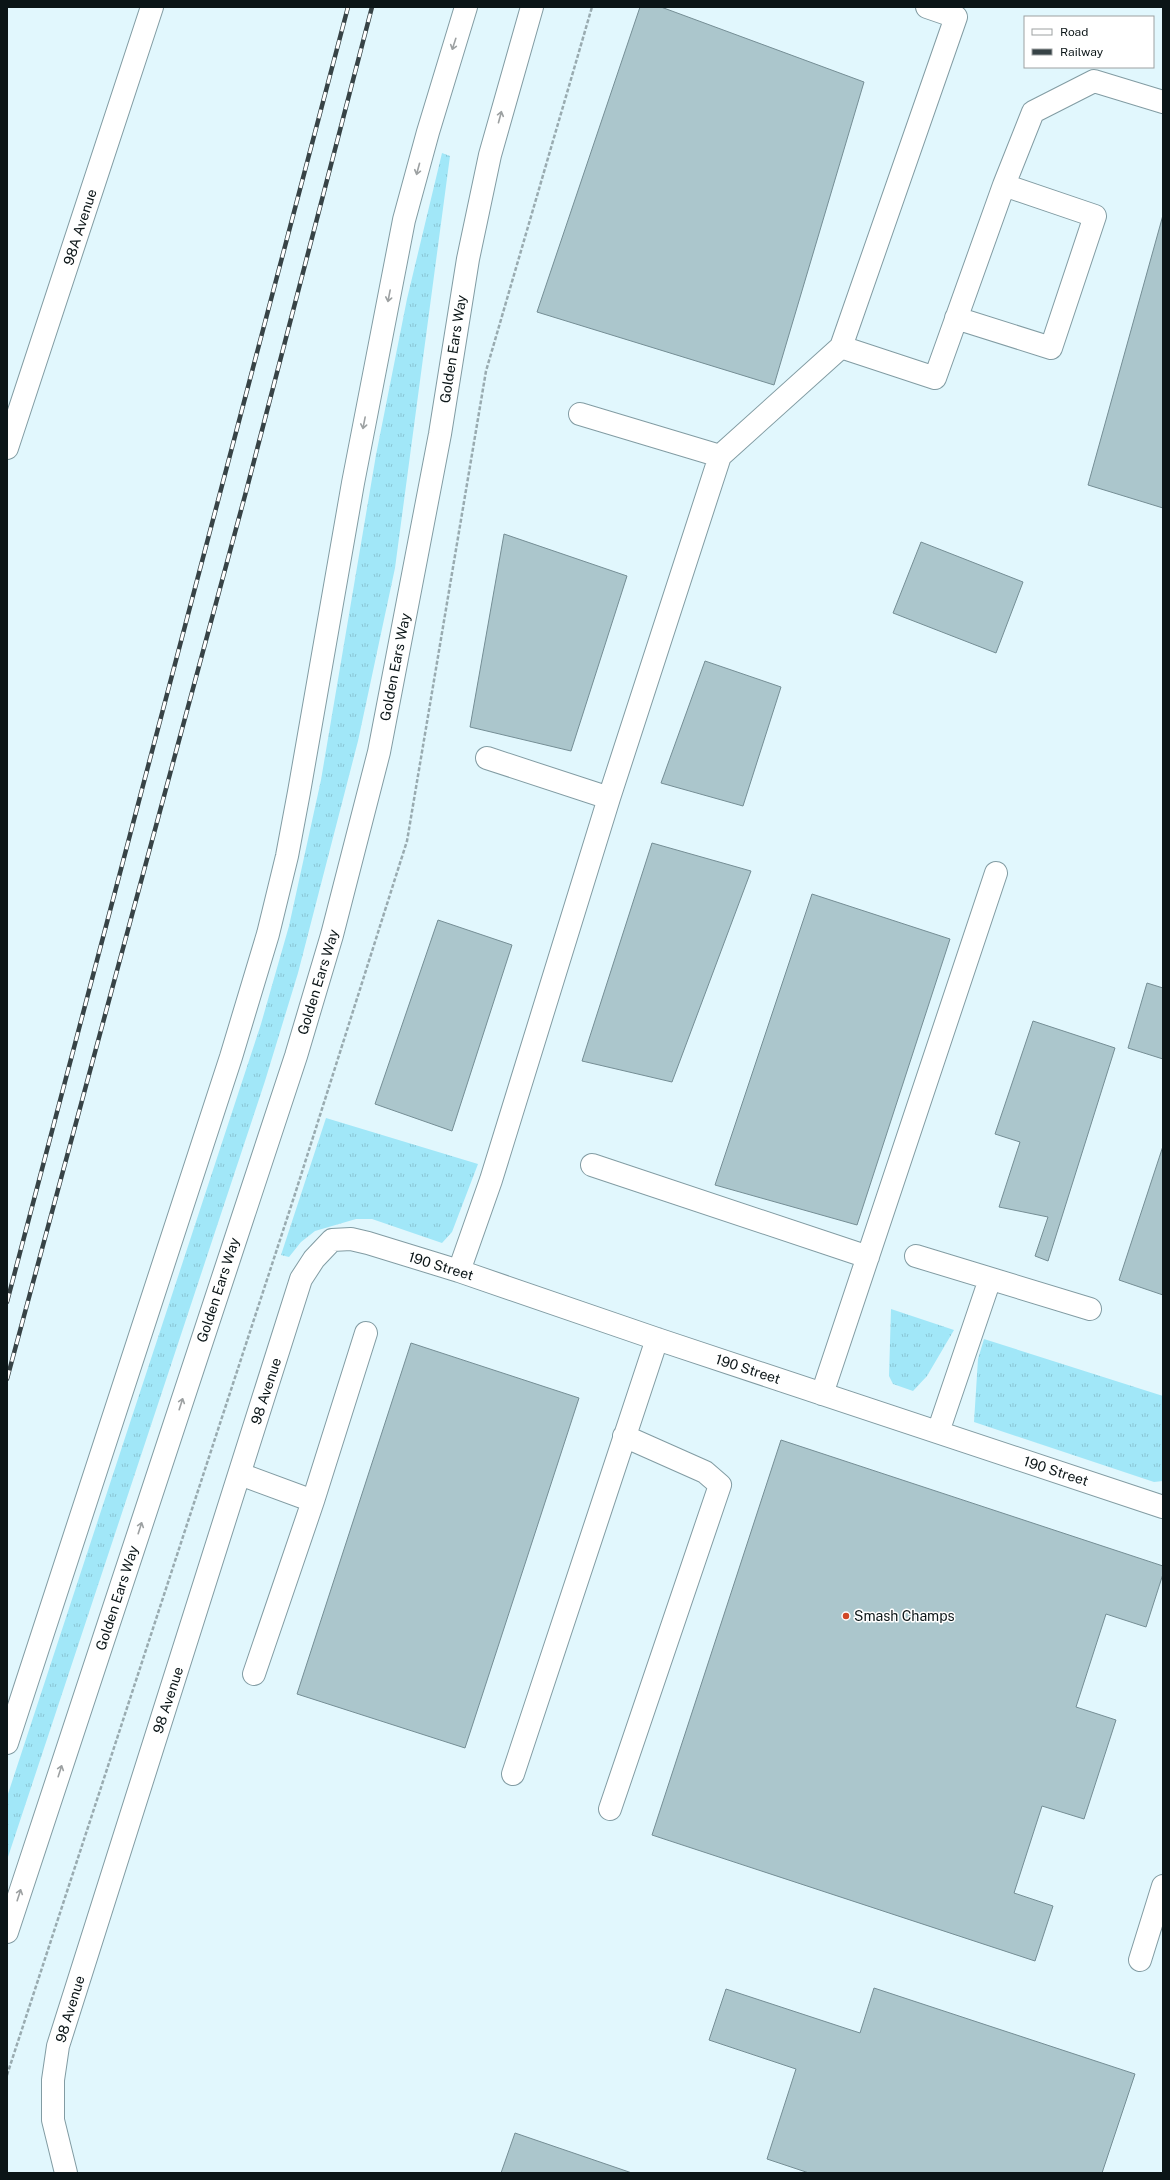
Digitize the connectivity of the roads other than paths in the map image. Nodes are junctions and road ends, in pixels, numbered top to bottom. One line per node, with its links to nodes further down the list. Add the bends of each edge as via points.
1 (152, 7): 10 (main road, 98A Avenue)
2 (466, 7): 31 (main road, one-way to 31, via 404,220 353,482 299,792 268,934 231,1057)
3 (532, 7): 35 (main road, Golden Ears Way, one-way to 3, via 296,1056 332,935 379,752 440,434 468,259 488,162)
4 (927, 7): 8 (main road, via 956,18)
5 (1163, 102): 6 (main road, via 1094,81 1033,112)
6 (1004, 185): 7 (main road); 7 (main road, via 1095,216 1050,348)
7 (956, 318): 8 (main road, via 935,378)
8 (841, 347): 11 (main road)
9 (580, 414): 11 (main road)
10 (7, 448)
11 (720, 456): 13 (main road)
12 (487, 758): 13 (main road)
13 (609, 798): 19 (main road, via 491,1180)
14 (996, 873): 18 (main road)
15 (592, 1165): 18 (main road)
16 (332, 1240): 19 (main road, 190 Street, via 351,1239 368,1243); 27 (main road, 98 Avenue, via 314,1259 301,1279)
17 (916, 1256): 20 (main road)
18 (868, 1257): 24 (main road)
19 (459, 1271): 23 (main road, 190 Street)
20 (990, 1279): 21 (main road); 25 (main road)
21 (1090, 1309)
22 (366, 1333): 28 (main road)
23 (656, 1339): 24 (main road, 190 Street); 26 (main road)
24 (822, 1394): 25 (main road, 190 Street)
25 (938, 1432): 29 (main road, 190 Street)
26 (624, 1436): 32 (main road); 33 (main road, via 705,1472 720,1485)
27 (240, 1474): 28 (main road); 37 (main road, 98 Avenue, via 58,2046 53,2080 53,2120)
28 (313, 1501): 30 (main road)
29 (1163, 1507)
30 (254, 1674)
31 (7, 1743)
32 (513, 1774)
33 (610, 1809)
34 (1163, 1886): 36 (main road)
35 (7, 1932)
36 (1140, 1960)
37 (66, 2173)

